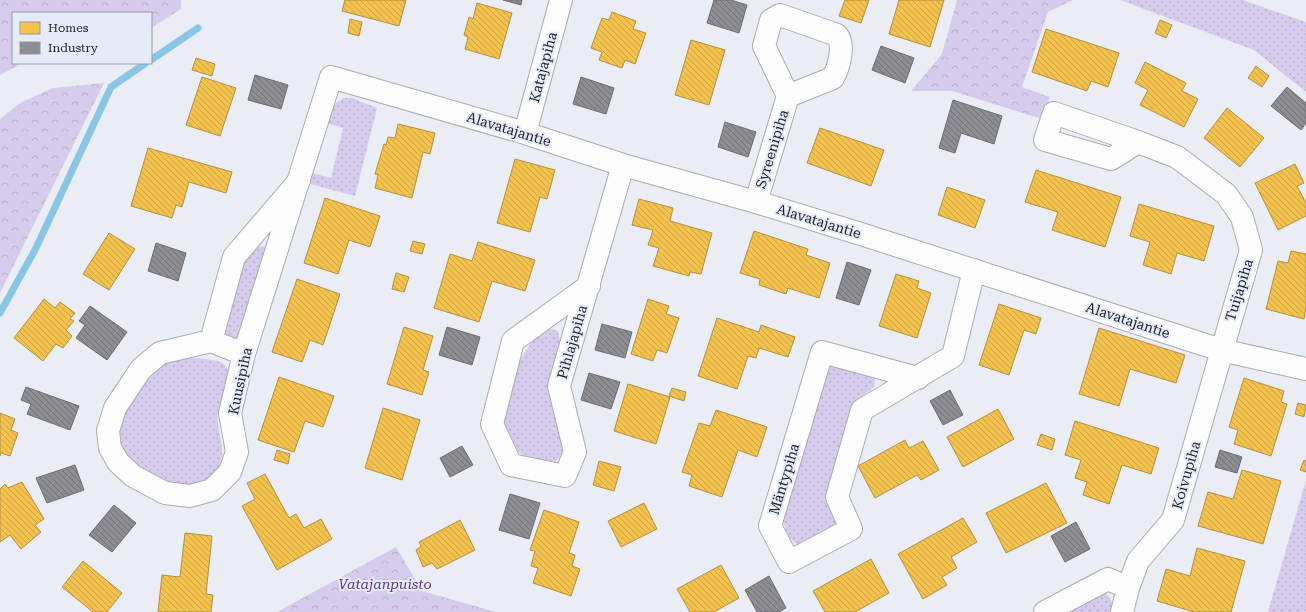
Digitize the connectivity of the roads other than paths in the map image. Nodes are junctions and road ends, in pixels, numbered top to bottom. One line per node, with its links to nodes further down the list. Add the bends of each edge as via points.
1 (561, 0): 4 (street, Katajapiha)
2 (331, 77): 4 (street, Alavatajantie); 7 (street, Kuusipiha)
3 (788, 96): 8 (street, Syreenipiha)
4 (524, 133): 6 (street, Alavatajantie)
5 (1138, 142): 12 (street, Tuijapiha, via 1177,157 1226,194 1242,217 1251,250)
6 (623, 165): 8 (street, Alavatajantie); 10 (street, Pihlajapiha)
7 (300, 181): 11 (street, Kuusipiha, via 234,256); 13 (street, Kuusipiha)
8 (756, 202): 9 (street, Alavatajantie)
9 (974, 270): 12 (street, Alavatajantie); 15 (street, Mäntypiha, via 953,356)
10 (589, 286): 10 (street, Pihlajapiha, via 559,386 575,452 565,476 511,464 492,424 513,341)
11 (211, 341): 13 (street); 13 (street, Kuusipiha, via 160,353 141,370 115,408 108,431 110,448 118,462 134,476 165,493 190,496 212,490 230,472 237,452 230,413)
12 (1221, 350): 14 (street, Alavatajantie); 16 (street, Koivupiha, via 1173,520 1138,561)
13 (244, 354)
14 (1306, 369)
15 (918, 378): 15 (street, Mäntypiha, via 862,410 837,497 851,529 789,562 770,526 822,352)
16 (1128, 588): 17 (street, via 1108,579); 18 (street, Koivupiha)
17 (1045, 612)
18 (1122, 612)

